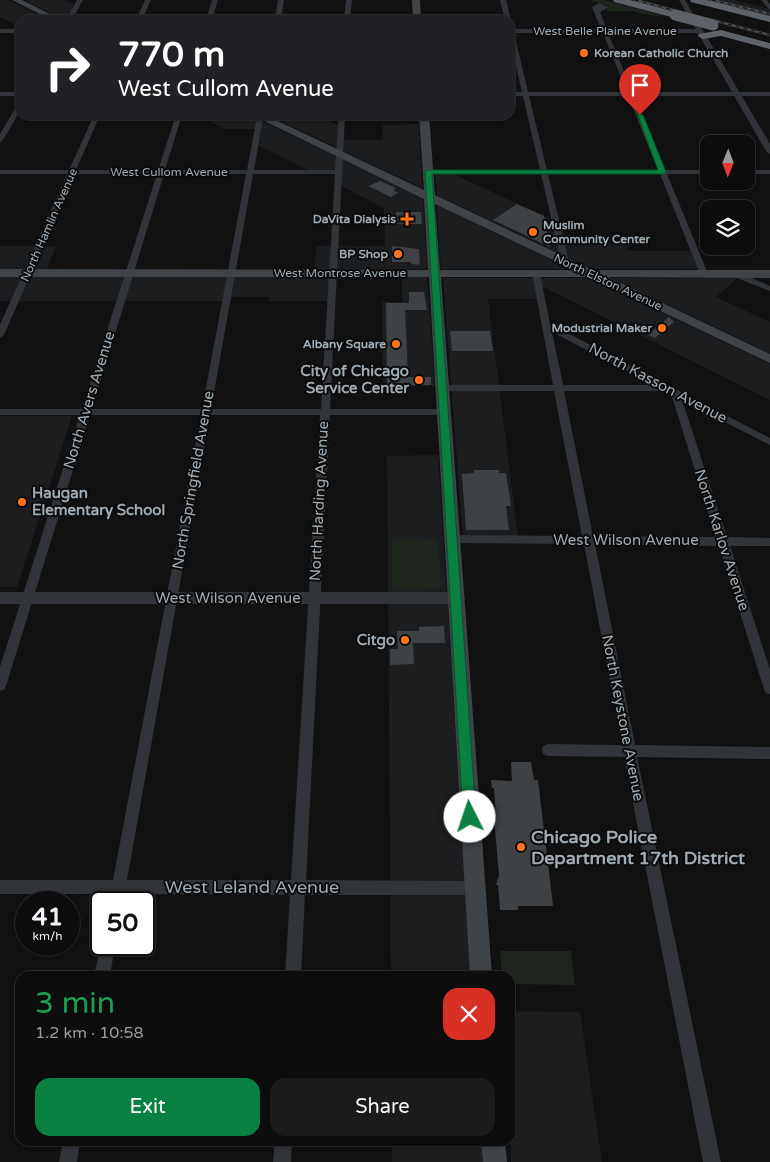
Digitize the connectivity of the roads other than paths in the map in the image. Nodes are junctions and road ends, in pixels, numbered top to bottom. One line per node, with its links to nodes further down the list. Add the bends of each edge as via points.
1 (16, 0): 17 (main road)
2 (80, 0): 18 (street)
3 (148, 0): 19 (street)
4 (215, 0): 20 (street)
5 (281, 0): 21 (street)
6 (349, 0): 22 (street)
7 (416, 0): 23 (main road)
8 (503, 0): 24 (street)
9 (618, 0): 14 (highway)
10 (648, 0): 14 (highway)
11 (682, 0): 33 (street)
12 (695, 0): 25 (highway)
13 (764, 0): 15 (street)
14 (671, 7): 27 (highway, bridge); 27 (highway)
15 (770, 8)
16 (598, 11): 32 (street)
17 (48, 15)
18 (72, 15)
19 (141, 15)
20 (210, 15)
21 (279, 15)
22 (348, 15)
23 (417, 15)
24 (507, 15)
25 (770, 19)
26 (726, 20): 27 (highway)
27 (711, 21): 28 (highway); 33 (highway); 34 (highway); 35 (highway)
28 (770, 26)
29 (515, 30): 32 (street, West Belle Plaine Avenue)
30 (0, 31): 31 (street)
31 (15, 31)
32 (606, 31): 33 (street, West Belle Plaine Avenue); 41 (street)
33 (701, 32): 42 (street)
34 (770, 40)
35 (770, 46)
36 (515, 50): 40 (street)
37 (0, 94): 38 (street)
38 (15, 94)
39 (515, 94): 40 (street)
40 (526, 94): 41 (street); 60 (street)
41 (631, 94): 42 (street); 61 (street)
42 (737, 94): 43 (street); 52 (street)
43 (770, 94)
44 (15, 114): 51 (street)
45 (95, 120): 55 (street, North Hamlin Avenue)
46 (177, 120): 56 (street, North Avers Avenue)
47 (258, 120): 57 (street, North Springfield Avenue)
48 (268, 120): 53 (main road, North Elston Avenue)
49 (342, 120): 53 (street, North Harding Avenue)
50 (424, 120): 59 (main road)
51 (0, 140)
52 (770, 152)
53 (340, 154): 58 (street, North Harding Avenue); 65 (main road, North Elston Avenue)
54 (0, 172): 55 (street, West Cullom Avenue)
55 (72, 172): 56 (street, West Cullom Avenue); 68 (street, North Hamlin Avenue)
56 (161, 172): 57 (street, West Cullom Avenue); 69 (street, North Avers Avenue)
57 (250, 172): 58 (street, West Cullom Avenue); 70 (street, North Springfield Avenue)
58 (338, 172): 71 (street, North Harding Avenue)
59 (428, 172): 60 (street); 65 (main road)
60 (544, 172): 61 (street); 66 (street)
61 (663, 172): 62 (street); 75 (street)
62 (700, 172)
63 (755, 172): 64 (street)
64 (770, 172)
65 (429, 196): 66 (main road, North Elston Avenue); 72 (main road)
66 (565, 261): 74 (main road, North Elston Avenue)
67 (0, 273): 68 (main road, West Montrose Avenue)
68 (28, 273): 69 (main road, West Montrose Avenue); 80 (street, North Hamlin Avenue)
69 (129, 273): 70 (main road, West Montrose Avenue); 86 (street, North Avers Avenue)
70 (231, 273): 71 (main road, West Montrose Avenue); 87 (street, North Springfield Avenue)
71 (332, 273): 72 (main road, West Montrose Avenue); 88 (street, North Harding Avenue)
72 (434, 273): 73 (main road, West Montrose Avenue); 82 (main road)
73 (536, 273): 74 (main road, West Montrose Avenue); 79 (street, North Keystone Avenue)
74 (590, 273): 75 (main road, West Montrose Avenue); 81 (main road, North Elston Avenue)
75 (704, 274): 76 (main road, West Montrose Avenue)
76 (735, 274): 77 (main road, West Montrose Avenue); 78 (street)
77 (770, 274)
78 (770, 289)
79 (546, 325): 83 (street, North Keystone Avenue); 84 (street, North Kasson Avenue)
80 (0, 335)
81 (770, 359)
82 (442, 388): 83 (street); 89 (main road)
83 (558, 388): 84 (street); 92 (street, North Keystone Avenue)
84 (671, 390): 90 (street, North Kasson Avenue); 93 (street, North Karlov Avenue)
85 (0, 412): 86 (street)
86 (86, 412): 87 (street); 96 (street, North Avers Avenue)
87 (205, 412): 88 (street); 97 (street, North Springfield Avenue)
88 (324, 412): 89 (street); 98 (street, North Harding Avenue)
89 (443, 412): 91 (main road)
90 (770, 442)
91 (452, 539): 92 (street, West Wilson Avenue); 99 (main road)
92 (588, 540): 93 (street, West Wilson Avenue); 103 (street, North Keystone Avenue)
93 (723, 541): 94 (street, West Wilson Avenue); 101 (street, North Karlov Avenue)
94 (770, 542)
95 (0, 598): 96 (street, West Wilson Avenue)
96 (28, 598): 97 (street, West Wilson Avenue); 100 (street, North Avers Avenue)
97 (171, 598): 98 (street, West Wilson Avenue); 106 (street, North Springfield Avenue)
98 (314, 598): 99 (street, West Wilson Avenue); 107 (street, North Harding Avenue)
99 (455, 598): 108 (main road)
100 (0, 686)
101 (770, 688)
102 (548, 750): 103 (street)
103 (629, 751): 104 (street); 120 (street, North Keystone Avenue)
104 (770, 753)
105 (0, 887): 106 (street, West Leland Avenue)
106 (119, 887): 107 (street, West Leland Avenue); 109 (street, North Springfield Avenue)
107 (298, 888): 108 (street, West Leland Avenue); 112 (street, North Harding Avenue)
108 (474, 888): 113 (main road)
109 (118, 891)
110 (106, 956): 111 (street)
111 (103, 971)
112 (293, 971)
113 (481, 971)
114 (71, 1146): 117 (street)
115 (284, 1146): 118 (street)
116 (493, 1146): 119 (main road)
117 (68, 1162)
118 (282, 1162)
119 (495, 1162)
120 (712, 1162)

